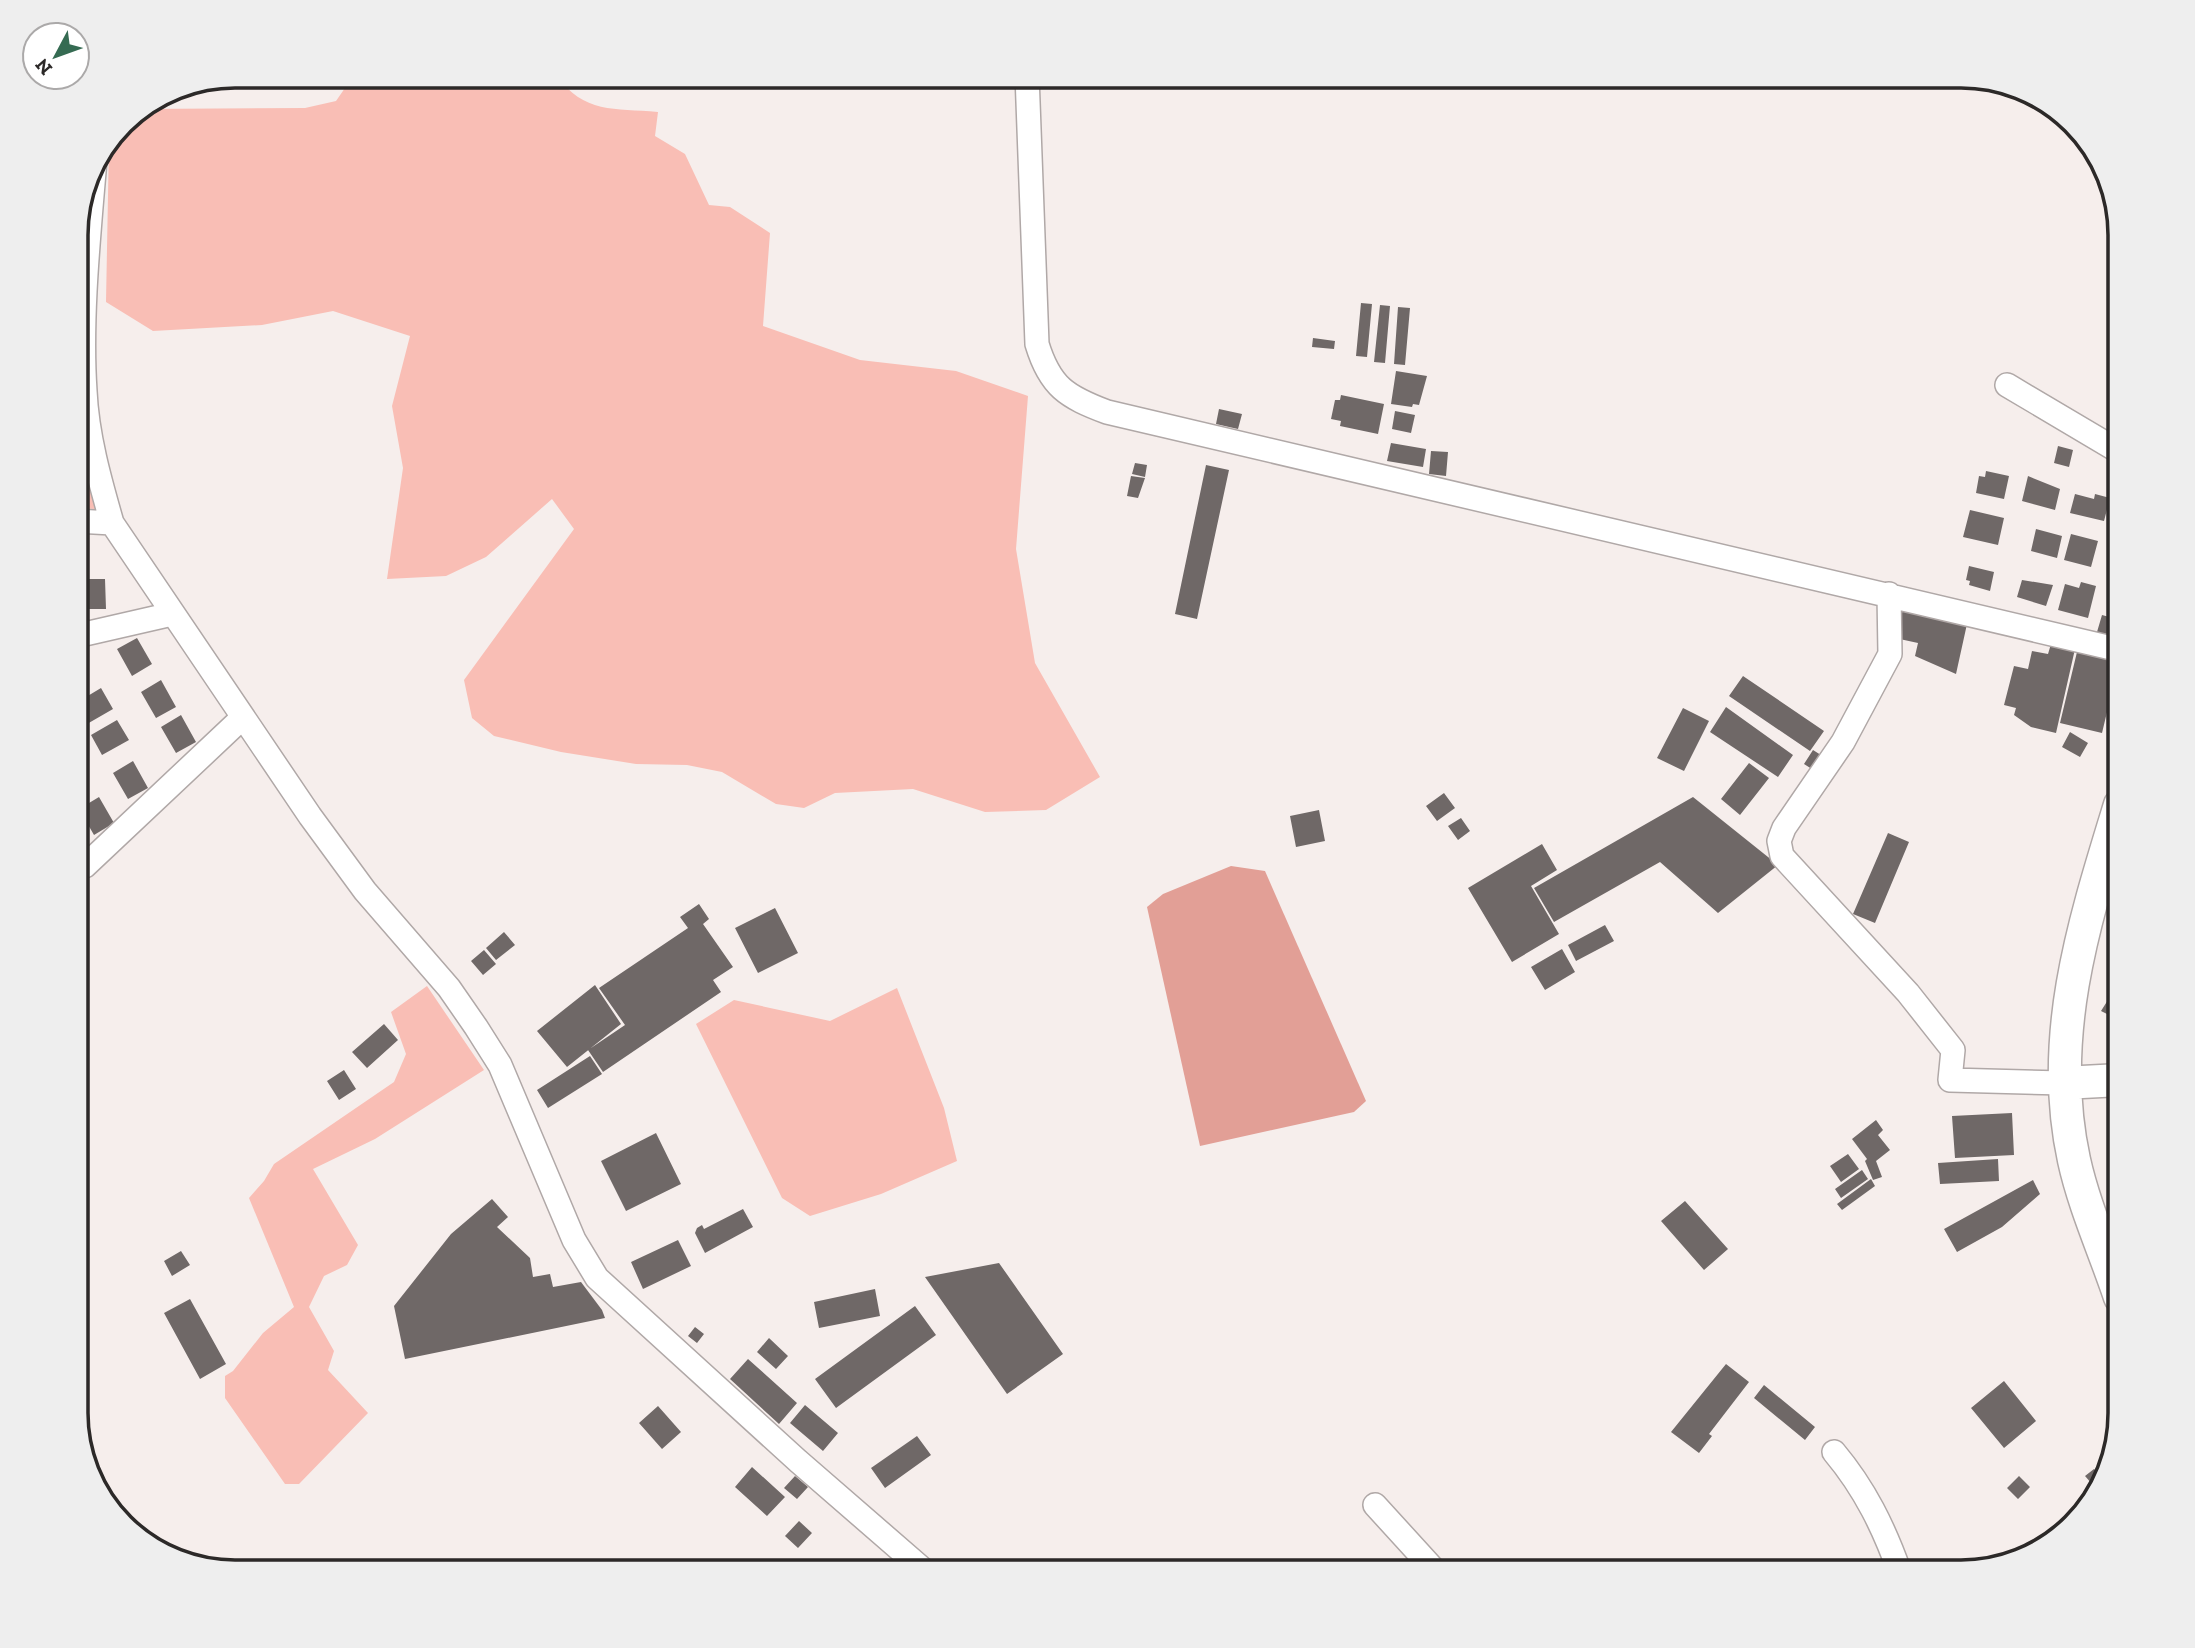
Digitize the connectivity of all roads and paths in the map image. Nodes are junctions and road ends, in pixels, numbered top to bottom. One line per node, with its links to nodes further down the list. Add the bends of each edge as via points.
1 (1027, 88): 9 (street, via 1037,344 1043,364 1066,394 1107,412)
2 (91, 205): 3 (street)
3 (88, 246)
4 (2007, 385): 6 (street)
5 (88, 411): 8 (street)
6 (2108, 445)
7 (88, 522): 8 (street)
8 (112, 523): 10 (street)
9 (1889, 594): 12 (street); 17 (street, via 1890,654 1843,742 1784,828 1779,841 1782,856 1908,993 1953,1050 1950,1080)
10 (172, 614): 11 (street); 13 (street)
11 (88, 633)
12 (2108, 647)
13 (242, 719): 15 (street); 21 (street, via 365,891 449,988 476,1027 500,1065 573,1240 597,1278)
14 (2108, 849): 17 (street, via 2070,988)
15 (88, 863)
16 (2108, 1081): 17 (street)
17 (2063, 1083): 18 (street, via 2074,1161)
18 (2108, 1262)
19 (1835, 1451): 23 (street, via 1859,1482)
20 (1375, 1505): 22 (street)
21 (912, 1560)
22 (1425, 1560)
23 (1895, 1560)

